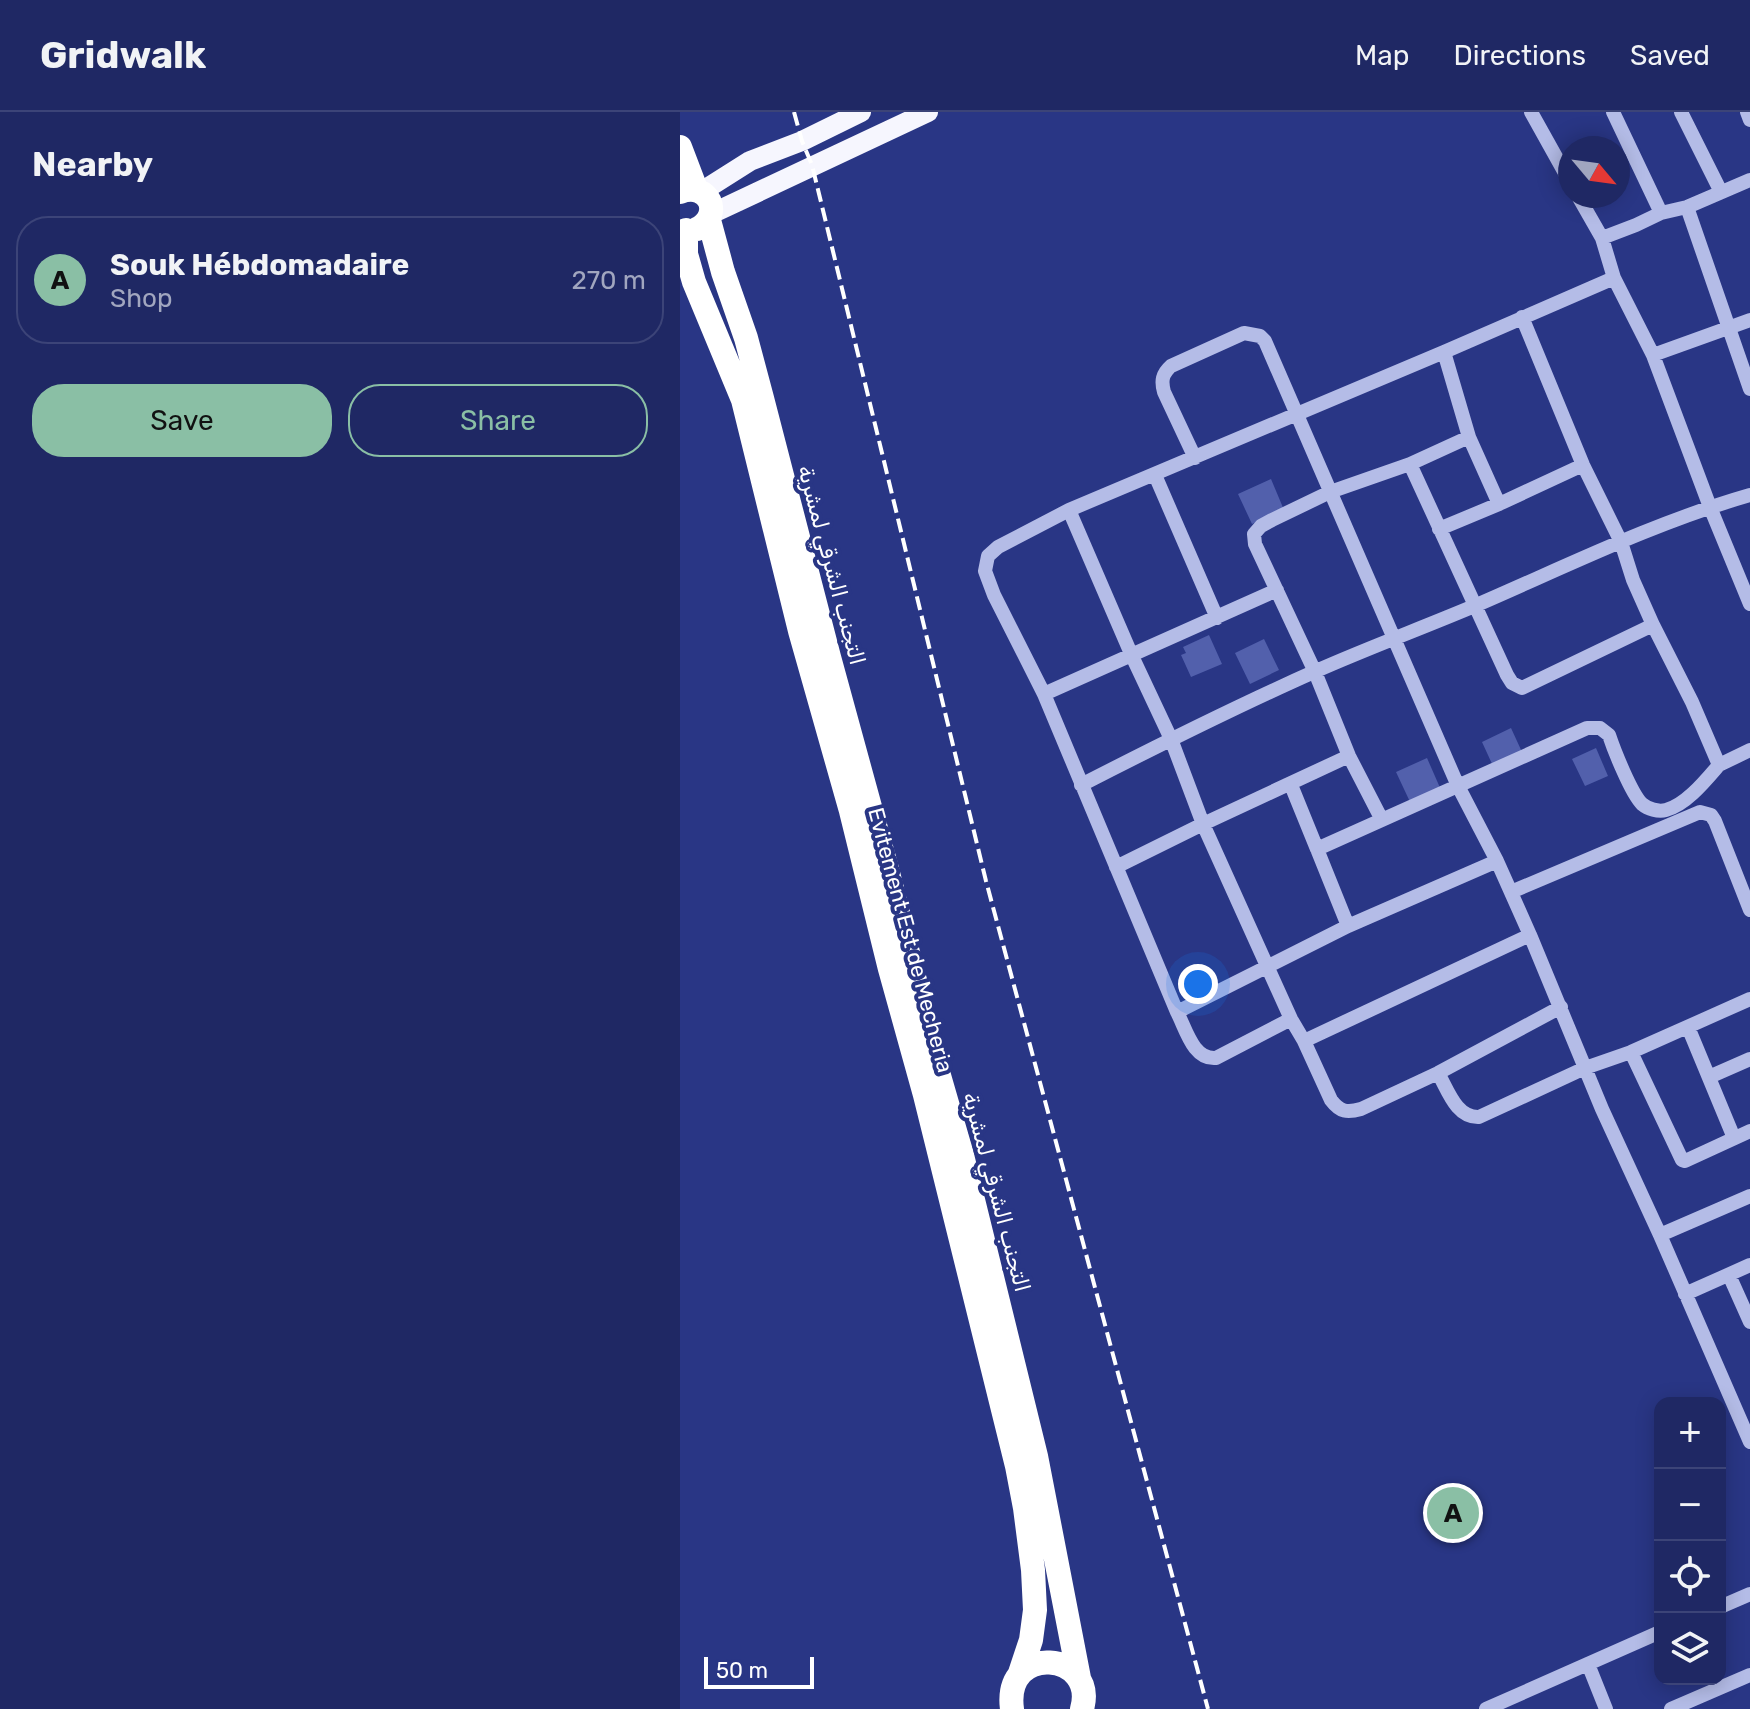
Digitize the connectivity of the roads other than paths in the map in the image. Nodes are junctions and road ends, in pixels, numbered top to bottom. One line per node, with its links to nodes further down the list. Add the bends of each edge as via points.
1 (861, 112): 12 (main road, via 750,161)
2 (928, 112): 12 (main road)
3 (1531, 112): 9 (street)
4 (1613, 112): 15 (street)
5 (1681, 112): 11 (street)
6 (1747, 112): 7 (street)
7 (1750, 120)
8 (680, 147): 12 (highway)
9 (1558, 160)
10 (1750, 180): 11 (street)
11 (1721, 192): 13 (street)
12 (699, 201): 16 (highway, via 699,229); 92 (highway, التجنب الشرقي لمشرية, via 746,338 962,1155 1036,1456)
13 (1687, 207): 15 (street); 21 (street)
14 (1585, 208): 17 (street)
15 (1661, 213): 17 (street)
16 (682, 229): 89 (highway, Evitement Est de Mecheria, via 694,282 743,400 1017,1466 1035,1610)
17 (1602, 238): 18 (street)
18 (1614, 278): 19 (street); 23 (street)
19 (1522, 317): 22 (street); 29 (street)
20 (1750, 320): 21 (street)
21 (1728, 328): 23 (street); 24 (street)
22 (1444, 352): 25 (street); 26 (street)
23 (1653, 355): 34 (street)
24 (1750, 389)
25 (1297, 414): 27 (street); 27 (street, via 1265,341 1244,333 1171,366 1163,376 1164,392); 31 (street)
26 (1469, 437): 28 (street); 33 (street)
27 (1195, 458): 30 (street)
28 (1410, 464): 31 (street); 36 (street)
29 (1583, 465): 33 (street); 37 (street)
30 (1155, 475): 35 (street); 41 (street)
31 (1330, 492): 38 (street, via 1257,530 1255,544); 43 (street)
32 (1750, 495): 34 (street)
33 (1499, 504): 36 (street)
34 (1710, 507): 37 (street); 39 (street)
35 (1069, 510): 44 (street); 46 (street, via 998,547 986,562 994,595)
36 (1439, 529): 40 (street)
37 (1621, 542): 40 (street); 42 (street)
38 (1277, 590): 41 (street); 45 (street)
39 (1750, 604)
40 (1476, 605): 42 (street, via 1507,675 1522,688); 43 (street)
41 (1217, 618): 44 (street)
42 (1653, 625): 50 (street)
43 (1394, 638): 45 (street); 53 (street)
44 (1132, 656): 46 (street); 47 (street)
45 (1315, 672): 47 (street); 49 (street)
46 (1044, 694): 51 (street)
47 (1171, 739): 51 (street); 55 (street)
48 (1750, 750): 50 (street)
49 (1349, 756): 52 (street); 54 (street)
50 (1719, 765): 53 (street, via 1674,807 1652,810 1636,795 1609,735 1593,727)
51 (1081, 785): 58 (street)
52 (1291, 785): 55 (street); 56 (street)
53 (1458, 786): 54 (street); 57 (street)
54 (1382, 820): 56 (street)
55 (1203, 824): 58 (street); 63 (street)
56 (1317, 849): 61 (street)
57 (1497, 861): 59 (street); 61 (street)
58 (1116, 867): 66 (street)
59 (1511, 892): 60 (street, via 1700,812 1715,821); 62 (street)
60 (1750, 910)
61 (1348, 926): 63 (street)
62 (1530, 935): 65 (street); 69 (street)
63 (1267, 966): 66 (street); 67 (street)
64 (1750, 999): 68 (street)
65 (1561, 1007): 72 (street); 73 (street)
66 (1177, 1012): 67 (street, via 1195,1048 1208,1059)
67 (1291, 1019): 69 (street)
68 (1688, 1027): 70 (street); 74 (street)
69 (1304, 1041): 73 (street, via 1331,1100 1343,1111 1361,1109)
70 (1631, 1052): 72 (street); 76 (street, via 1682,1160)
71 (1750, 1059): 74 (street)
72 (1585, 1068): 73 (street, via 1474,1117 1457,1107); 78 (street)
73 (1438, 1073)
74 (1709, 1077): 76 (street)
75 (1750, 1131): 76 (street)
76 (1734, 1138)
77 (1750, 1196): 78 (street)
78 (1660, 1235): 81 (street)
79 (1750, 1265): 80 (street)
80 (1729, 1275): 81 (street); 82 (street)
81 (1685, 1294): 83 (street)
82 (1750, 1322)
83 (1743, 1409): 84 (street)
84 (1750, 1442)
85 (1750, 1594): 86 (street)
86 (1726, 1604)
87 (1654, 1635): 88 (street)
88 (1588, 1664): 94 (street); 99 (street)
89 (1020, 1673): 92 (highway, via 1044,1661 1070,1668); 97 (highway, Evitement Est de Mecheria, via 1010,1697)
90 (1750, 1675): 91 (street)
91 (1726, 1677)
92 (1079, 1678): 96 (highway, التجنب الشرقي لمشرية)
93 (1711, 1685): 95 (street)
94 (1509, 1704): 98 (street)
95 (1679, 1707)
96 (1084, 1708)
97 (1012, 1709)
98 (1486, 1709)
99 (1606, 1709)

